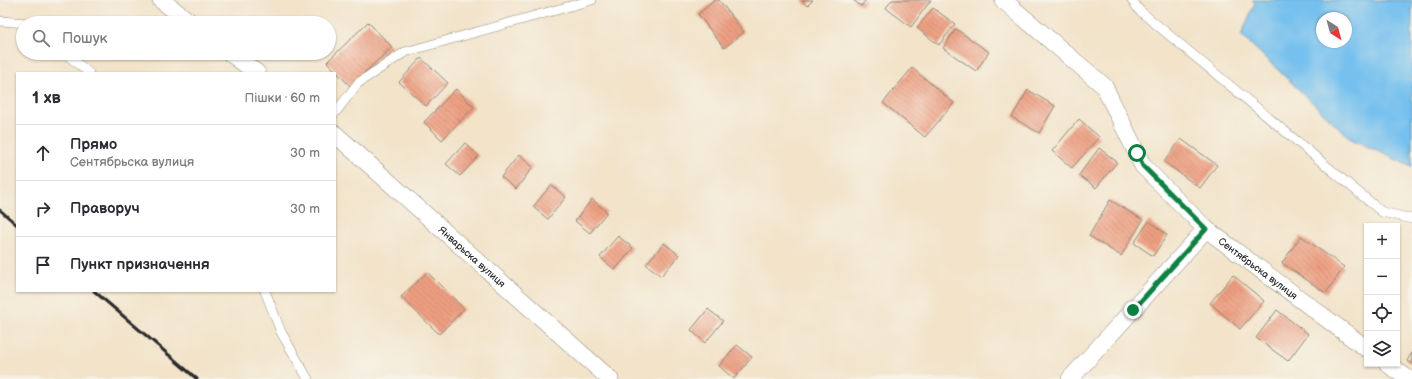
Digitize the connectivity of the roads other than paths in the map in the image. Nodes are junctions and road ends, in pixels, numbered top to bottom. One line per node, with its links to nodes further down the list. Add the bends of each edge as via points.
1 (161, 0): 5 (street)
2 (592, 0): 12 (lane, via 405,52 358,83)
3 (1132, 0): 14 (lane, via 1139,10 1382,212)
4 (1012, 3): 15 (street, Сентябрьска вулиця, via 1104,86 1143,166)
5 (182, 16)
6 (0, 21): 7 (lane)
7 (16, 22)
8 (73, 60): 10 (lane)
9 (239, 60): 11 (street)
10 (88, 72)
11 (256, 72)
12 (336, 112)
13 (336, 135): 20 (street, Январьска вулиця)
14 (1412, 219)
15 (1206, 229): 17 (street, Сентябрьска вулиця); 21 (street)
16 (265, 292): 19 (lane, via 281,332)
17 (1364, 347)
18 (1392, 367): 22 (street)
19 (308, 379)
20 (610, 379)
21 (1070, 379)
22 (1408, 379)

